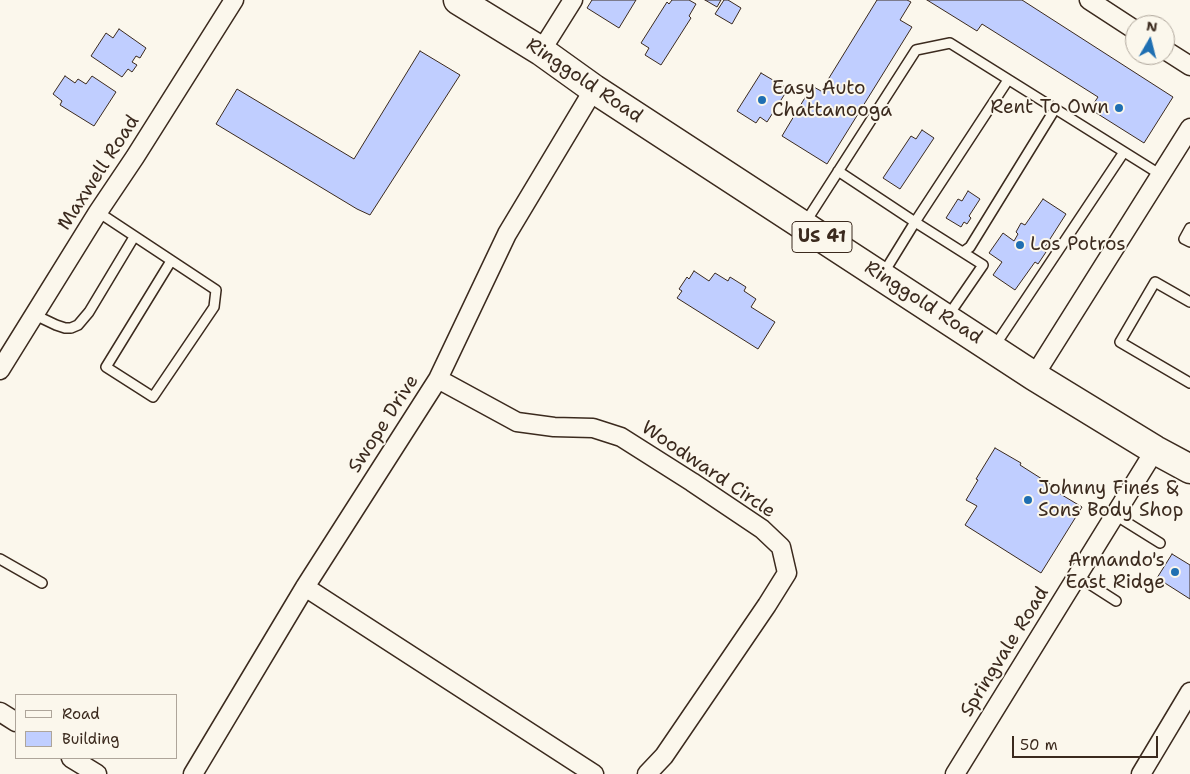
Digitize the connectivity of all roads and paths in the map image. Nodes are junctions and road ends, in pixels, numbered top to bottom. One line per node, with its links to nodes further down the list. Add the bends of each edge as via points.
1 (234, 0): 16 (street, Maxwell Road)
2 (458, 0): 6 (main road, Ringgold Road / US 41)
3 (573, 0): 6 (street)
4 (1089, 0): 5 (street)
5 (1125, 23)
6 (541, 51): 10 (main road, Ringgold Road / US 41)
7 (1175, 56): 8 (street)
8 (1190, 66)
9 (1008, 80): 11 (lane); 14 (lane, via 950,43 916,50); 17 (lane)
10 (594, 89): 18 (main road, Ringgold Road / US 41); 31 (street, Swope Drive, via 507,234)
11 (1055, 109): 13 (lane); 22 (lane, via 970,247)
12 (1190, 128): 15 (street)
13 (1124, 152): 15 (lane); 28 (lane)
14 (838, 171): 17 (lane); 18 (lane)
15 (1161, 175): 30 (street)
16 (98, 212): 20 (lane); 26 (street, Maxwell Road)
17 (915, 222): 22 (lane); 24 (lane)
18 (803, 225): 24 (main road, Ringgold Road / US 41)
19 (1190, 228): 21 (lane, via 1184,239)
20 (134, 237): 23 (lane); 26 (lane, via 78,325 65,328)
21 (1190, 242)
22 (963, 252): 27 (lane, via 984,265)
23 (171, 261): 23 (lane, via 216,290 214,307 153,397 106,367)
24 (882, 276): 27 (main road, Ringgold Road / US 41)
25 (1190, 302): 32 (lane, via 1155,282 1120,342)
26 (35, 315): 29 (street, Maxwell Road)
27 (947, 319): 28 (main road, Ringgold Road / US 41)
28 (993, 349): 30 (main road, Ringgold Road / US 41)
29 (0, 370)
30 (1034, 376): 33 (main road, Ringgold Road / US 41)
31 (438, 380): 40 (street, Swope Drive); 49 (street, Woodward Circle, via 517,422 593,428 620,437 762,529 781,547 787,573 768,606 664,756)
32 (1190, 383)
33 (1156, 450): 34 (main road, Ringgold Road / US 41); 35 (street, Springvale Road)
34 (1190, 469)
35 (1115, 515): 36 (lane); 38 (street, Springvale Road)
36 (1160, 542)
37 (0, 558): 39 (lane)
38 (1077, 576): 41 (lane); 50 (street, Springvale Road)
39 (42, 583)
40 (305, 587): 47 (street, Swope Drive); 48 (street)
41 (1116, 601)
42 (1190, 692): 51 (street)
43 (0, 712): 44 (street)
44 (15, 721)
45 (73, 759): 46 (street)
46 (97, 774)
47 (193, 774)
48 (594, 774)
49 (647, 774)
50 (954, 774)
51 (1141, 774)

